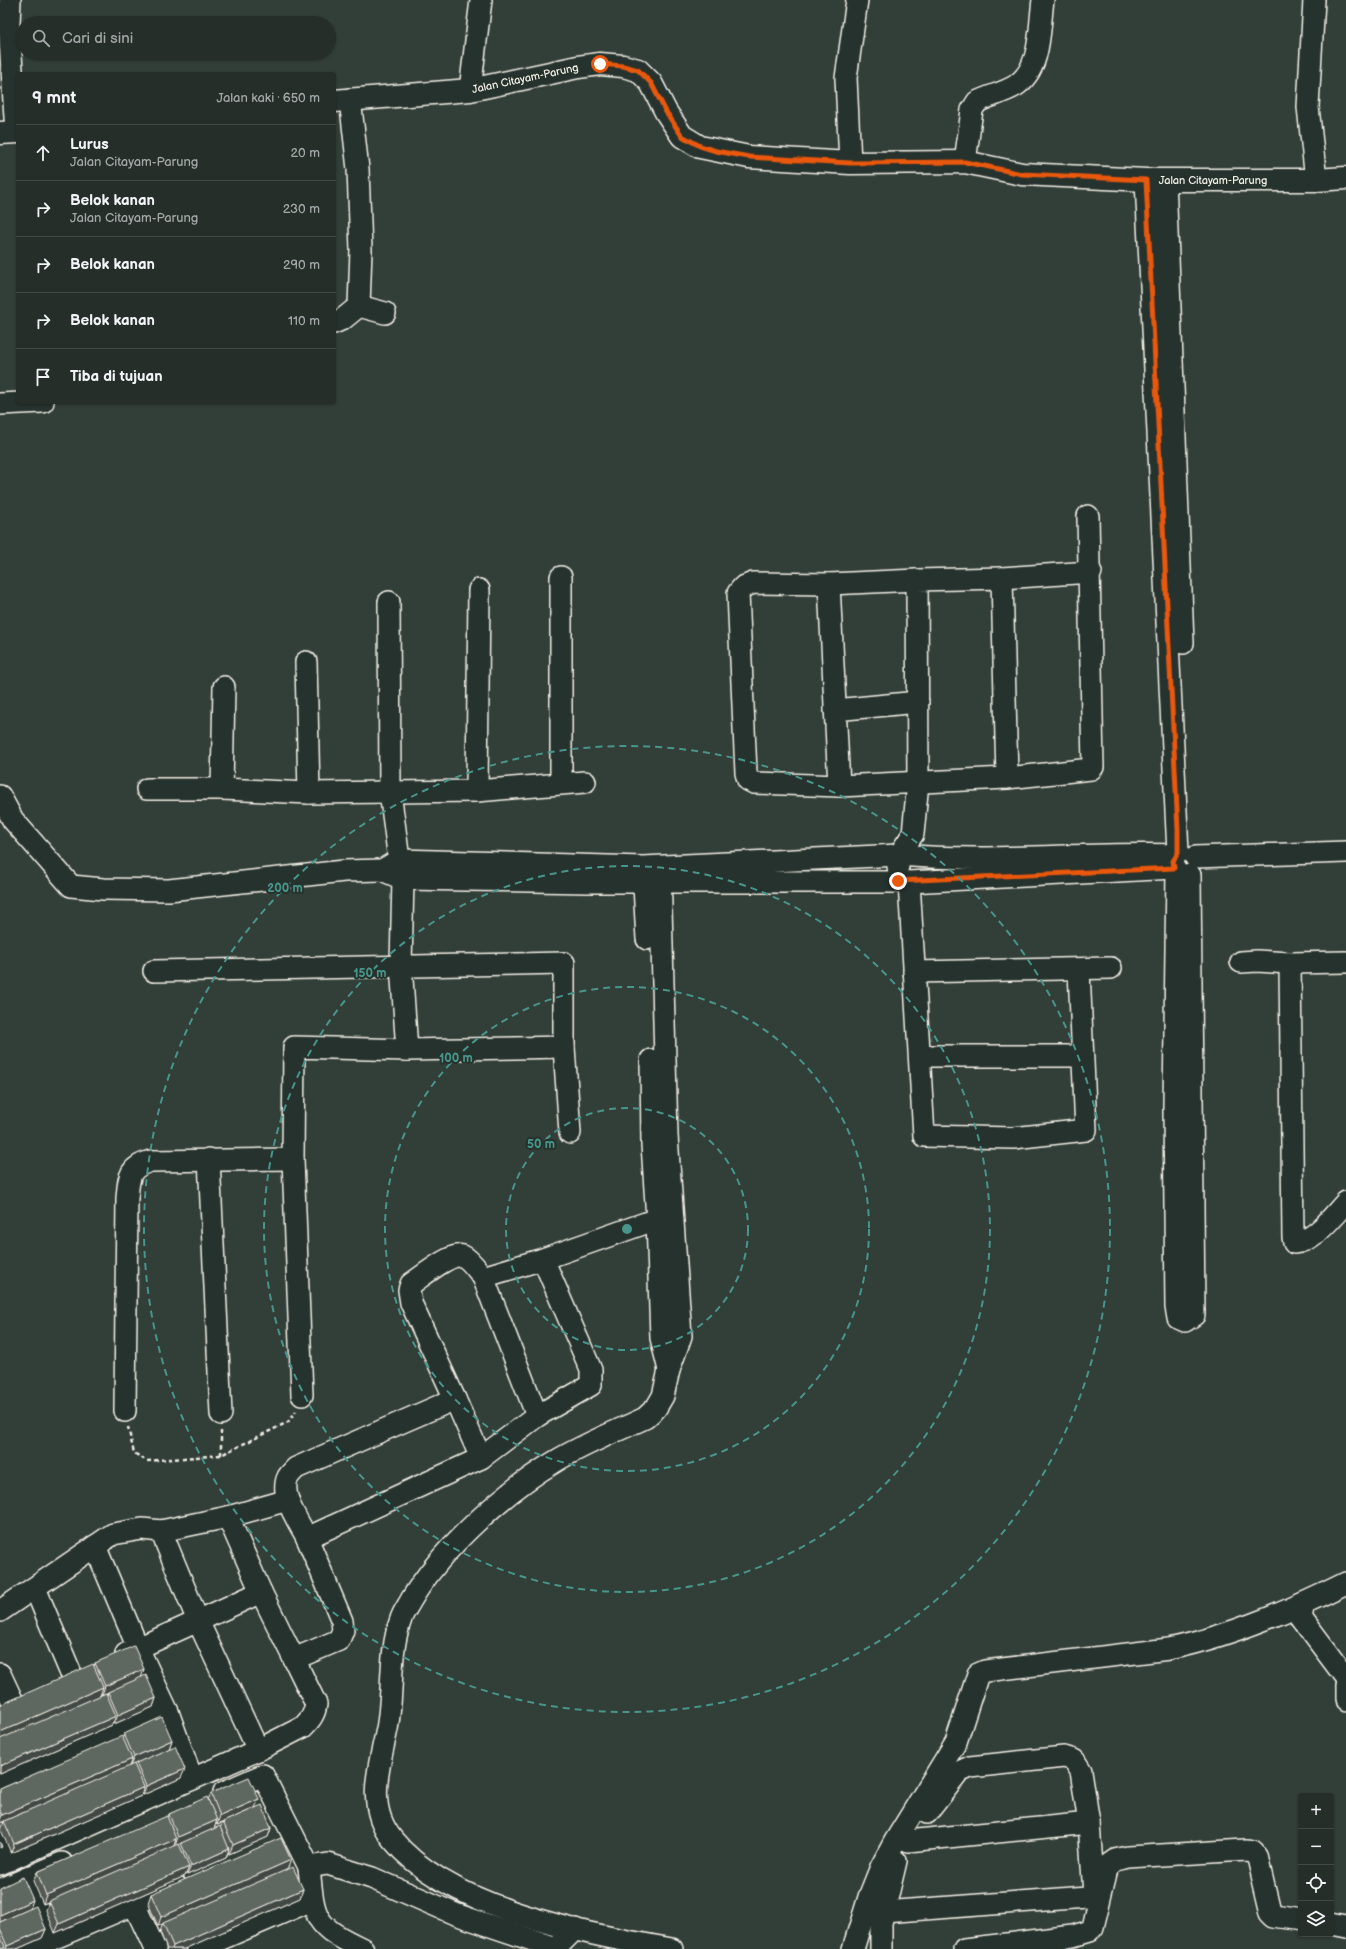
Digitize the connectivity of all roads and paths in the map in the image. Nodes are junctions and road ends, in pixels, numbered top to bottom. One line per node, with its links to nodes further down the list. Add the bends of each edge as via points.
1 (10, 0): 8 (street)
2 (481, 0): 6 (street)
3 (857, 0): 10 (street, via 846,78)
4 (1043, 0): 9 (street, via 1036,57 1030,71 1015,86 977,102 972,110)
5 (1314, 0): 13 (street, via 1308,107)
6 (470, 90): 7 (main road, Jalan Citayam-Parung); 10 (main road, Jalan Citayam-Parung, via 578,67 600,64 623,66 638,70 651,83 682,136 700,146 749,157)
7 (342, 100): 14 (street, via 358,169 361,250)
8 (11, 132)
9 (965, 162): 10 (main road, Jalan Citayam-Parung); 12 (main road, Jalan Citayam-Parung, via 1022,174)
10 (850, 163)
11 (1346, 178): 13 (main road, Jalan Citayam-Parung)
12 (1156, 180): 13 (main road, Jalan Citayam-Parung); 46 (street)
13 (1316, 180)
14 (359, 306): 15 (street); 16 (street)
15 (385, 313)
16 (336, 322)
17 (16, 403): 18 (street)
18 (0, 404)
19 (1088, 516): 20 (street)
20 (1091, 572): 22 (street); 31 (street, via 1093,766 1091,769)
21 (561, 577): 34 (street)
22 (1002, 578): 23 (street); 31 (street)
23 (917, 580): 24 (street); 29 (street)
24 (829, 584): 30 (street); 35 (street, via 753,583 743,587 738,593 746,773 748,780 754,783)
25 (479, 590): 38 (street)
26 (389, 602): 39 (street)
27 (306, 662): 40 (street)
28 (224, 688): 37 (street)
29 (918, 702): 30 (street); 33 (street)
30 (835, 710): 35 (street)
31 (1007, 778): 33 (street)
32 (585, 782): 34 (street)
33 (918, 782): 35 (street); 42 (street)
34 (561, 783): 38 (street)
35 (839, 786)
36 (147, 789): 37 (street)
37 (222, 789): 40 (street)
38 (477, 791): 39 (street)
39 (390, 792): 40 (street); 48 (street)
40 (309, 793)
41 (0, 796): 48 (street, via 13,820 71,886 169,890 344,871)
42 (913, 834): 44 (street); 45 (street)
43 (1346, 852): 46 (street)
44 (899, 856): 45 (street); 49 (street); 51 (street)
45 (936, 858): 46 (street, via 1137,854); 50 (street)
46 (1184, 863): 46 (street, via 1174,1108 1176,1306 1178,1318 1185,1321 1194,1315); 47 (street, via 1243,867); 50 (street)
47 (1346, 867)
48 (394, 870): 49 (street); 55 (street)
49 (652, 874): 51 (street, via 672,881); 68 (street, via 652,1144); 71 (street, via 681,1336)
50 (937, 879): 51 (street)
51 (904, 881): 59 (street)
52 (1241, 962): 53 (street)
53 (1290, 962): 54 (street); 67 (street, via 1294,1243 1313,1234)
54 (1346, 962)
55 (401, 965): 58 (street); 60 (street, via 564,963); 61 (street)
56 (1111, 968): 57 (street)
57 (1079, 970): 59 (street); 63 (street)
58 (154, 971)
59 (914, 972): 62 (street)
60 (564, 1047): 61 (street); 64 (street)
61 (407, 1050): 66 (street, via 294,1047)
62 (920, 1056): 63 (street); 63 (street, via 924,1136 1013,1138 1086,1130)
63 (1082, 1056)
64 (570, 1133)
65 (209, 1159): 66 (street); 74 (street, via 151,1161 140,1164 129,1178 125,1262); 75 (street)
66 (293, 1159): 72 (street)
67 (1346, 1202)
68 (657, 1219): 69 (street); 71 (street, via 662,1338)
69 (543, 1259): 70 (street); 76 (street, via 591,1370 592,1385)
70 (483, 1277): 73 (street, via 464,1256 458,1255 411,1284 409,1290 411,1303); 76 (street)
71 (669, 1370): 121 (street, via 663,1396 656,1408 645,1418 558,1459 536,1473 464,1534 440,1559 401,1617 393,1650 387,1726 375,1793 378,1810 391,1839 419,1866 471,1895 518,1914)
72 (302, 1395)
73 (455, 1399): 79 (street); 80 (street, via 296,1468 288,1476)
74 (125, 1410): 78 (path, via 134,1453 147,1461)
75 (221, 1414): 78 (path)
76 (537, 1416): 79 (street)
77 (288, 1422): 78 (path)
78 (221, 1455)
79 (481, 1458): 83 (street)
80 (288, 1500): 81 (street); 83 (street)
81 (228, 1518): 82 (street); 87 (street)
82 (161, 1531): 84 (street, via 142,1529 113,1534); 90 (street)
83 (307, 1538): 92 (street, via 339,1612 343,1630 339,1640)
84 (95, 1546): 86 (street); 91 (street)
85 (1346, 1583): 88 (street)
86 (35, 1588): 89 (street); 96 (street, via 80,1673)
87 (261, 1592): 90 (street); 92 (street)
88 (1304, 1603): 95 (street, via 1301,1618); 130 (street, via 1192,1644 978,1674 956,1742 881,1867)
89 (0, 1611)
90 (198, 1621): 91 (street); 102 (street)
91 (138, 1648): 93 (street); 101 (street)
92 (294, 1659): 102 (street, via 316,1704 316,1711 303,1727)
93 (109, 1661)
94 (0, 1674): 100 (street)
95 (1346, 1678)
96 (53, 1685)
97 (1346, 1686): 99 (street)
98 (33, 1693): 100 (street)
99 (1346, 1699)
100 (7, 1705)
101 (168, 1712): 103 (street); 104 (street)
102 (258, 1750): 103 (street)
103 (192, 1779): 110 (street)
104 (0, 1785)
105 (206, 1800): 111 (street, via 264,1775 287,1840)
106 (1088, 1824): 108 (street); 108 (street, via 1081,1771 1074,1760 1064,1757 970,1767 959,1772); 117 (street, via 1094,1894)
107 (0, 1839): 110 (street)
108 (908, 1841): 117 (street, via 896,1863)
109 (83, 1854): 112 (street)
110 (5, 1862)
111 (309, 1867): 115 (street); 124 (street, via 328,1864 372,1878 455,1914)
112 (25, 1879): 114 (street); 122 (street)
113 (192, 1880): 116 (street)
114 (0, 1890)
115 (312, 1900): 127 (street); 128 (street, via 316,1915 324,1926 336,1936)
116 (134, 1904): 122 (street); 126 (street)
117 (883, 1912): 131 (street)
118 (1298, 1920): 132 (street, via 1274,1916 1270,1912 1257,1857 1252,1851 1128,1857 1115,1860 1108,1865 1090,1931 1060,1938)
119 (1334, 1924): 120 (street)
120 (1346, 1926)
121 (575, 1929): 123 (street); 124 (street)
122 (51, 1940): 125 (street)
123 (628, 1945): 129 (street)
124 (556, 1948)
125 (29, 1949)
126 (155, 1949)
127 (198, 1949)
128 (363, 1949)
129 (672, 1949)
130 (853, 1949)
131 (881, 1949)
132 (964, 1949)

